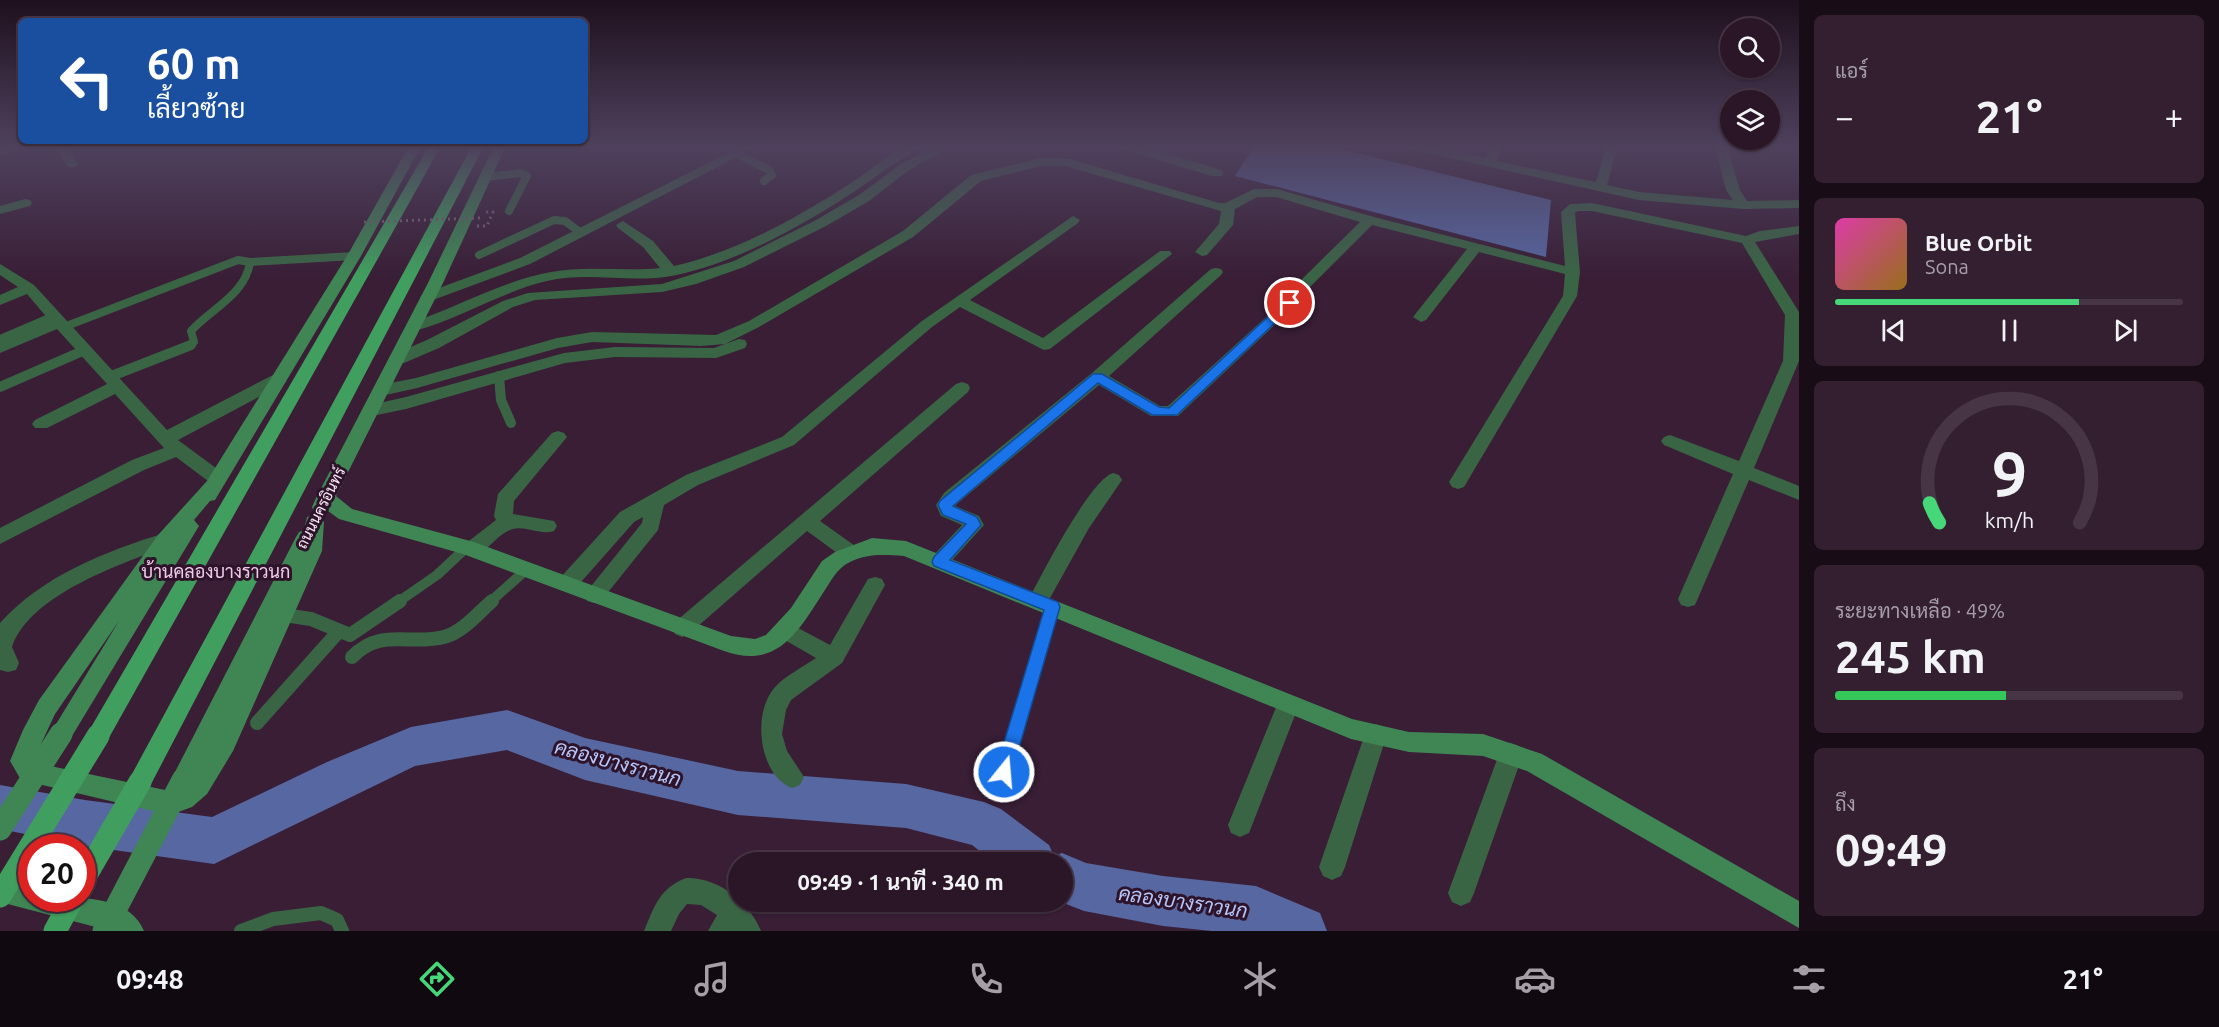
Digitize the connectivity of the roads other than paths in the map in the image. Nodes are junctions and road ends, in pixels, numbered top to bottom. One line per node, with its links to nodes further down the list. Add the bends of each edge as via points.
1 (391, 189): 31 (main road)
2 (410, 189): 113 (main road, bridge, via 98,736)
3 (455, 189): 108 (main road, ถนนนครอินทร์, bridge)
4 (481, 189): 43 (main road, ถนนนครอินทร์)
5 (519, 189): 19 (lane)
6 (667, 189): 25 (street)
7 (849, 189): 27 (street)
8 (875, 189): 33 (street)
9 (977, 189): 54 (street, via 940,216 918,239 758,327 732,348 716,353 615,352)
10 (1135, 189): 20 (street, via 1201,212)
11 (1602, 189): 15 (street, via 1672,200)
12 (1654, 189): 15 (street)
13 (1736, 189): 15 (street)
14 (1799, 193): 15 (street)
15 (1740, 200): 17 (street)
16 (25, 203): 18 (street)
17 (1799, 204)
18 (0, 210)
19 (509, 211)
20 (1228, 211): 22 (street, via 1267,199); 29 (street, via 1226,225)
21 (1073, 220): 45 (street)
22 (1369, 220): 28 (street); 40 (street)
23 (623, 225): 36 (street, via 648,244)
24 (1799, 230): 26 (street)
25 (581, 233): 32 (lane, via 565,221 554,220); 43 (street, via 525,261)
26 (1747, 240): 38 (street, via 1592,207 1575,207 1568,212); 56 (street, via 1793,315)
27 (746, 245): 33 (street); 36 (street)
28 (1475, 248): 38 (street); 48 (street)
29 (1202, 252)
30 (1165, 254): 45 (street, via 1044,345)
31 (354, 255): 34 (lane); 59 (main road)
32 (478, 255)
33 (760, 255): 42 (street, via 691,281 662,288)
34 (250, 262): 49 (lane, via 238,260); 60 (lane, via 249,271 230,297 191,331 194,342)
35 (0, 268): 41 (street)
36 (670, 271): 39 (street)
37 (1216, 272): 58 (street)
38 (1573, 272): 72 (street, via 1570,296)
39 (620, 274): 42 (street); 47 (street, via 555,275 513,286)
40 (1303, 286)
41 (29, 288): 44 (street); 49 (street)
42 (616, 291): 47 (street, via 533,296)
43 (428, 297): 50 (main road, ถนนนครอินทร์)
44 (0, 300)
45 (960, 301): 76 (street, via 788,441 692,480)
46 (1290, 303): 58 (street, via 1172,412 1157,412)
47 (485, 308): 50 (street); 55 (street, via 433,344)
48 (1421, 317)
49 (59, 322): 51 (lane); 52 (street); 53 (street)
50 (414, 326): 55 (main road, ถนนนครอินทร์)
51 (0, 339)
52 (0, 348)
53 (85, 350): 60 (street); 61 (lane)
54 (537, 357): 57 (street); 63 (street)
55 (398, 359): 63 (main road, ถนนนครอินทร์)
56 (1795, 362): 70 (street)
57 (499, 376): 64 (street); 65 (lane, via 501,399)
58 (1098, 377): 85 (street, via 945,505 948,511 974,525)
59 (279, 379): 69 (street); 73 (main road)
60 (113, 381): 66 (street); 69 (street)
61 (0, 387)
62 (962, 388): 77 (street)
63 (381, 390): 64 (main road, ถนนนครอินทร์)
64 (372, 410): 75 (main road, ถนนนครอินทร์)
65 (511, 423)
66 (41, 424)
67 (558, 437): 79 (street, via 505,499 503,516)
68 (1670, 441): 70 (street)
69 (172, 444): 73 (street); 81 (street)
70 (1743, 471): 74 (street); 90 (street)
71 (1113, 480): 91 (street, via 1060,559)
72 (1458, 482)
73 (216, 483): 82 (main road); 107 (main road, bridge)
74 (1799, 494)
75 (326, 498): 78 (main road, ถนนนครอินทร์); 83 (main road, via 346,513)
76 (655, 501): 87 (street, via 627,517); 89 (street, via 651,525)
77 (805, 521): 84 (street); 93 (street)
78 (314, 522): 92 (main road, via 312,551); 119 (main road, ถนนนครอินทร์, bridge)
79 (508, 522): 80 (street); 83 (street, via 501,523)
80 (547, 526)
81 (0, 537)
82 (165, 540): 92 (main road, via 47,707 22,761 29,772 170,803 184,799 200,786 225,744); 99 (street, via 120,556 22,609 5,631 1,649)
83 (469, 548): 86 (main road); 95 (lane, via 438,575)
84 (850, 553): 85 (main road, via 872,546 906,549); 94 (main road, via 829,567)
85 (939, 562): 91 (main road)
86 (527, 569): 87 (main road); 96 (lane, via 447,638 381,639)
87 (567, 584): 89 (main road)
88 (875, 585): 98 (street)
89 (594, 595): 93 (main road)
90 (1688, 599)
91 (1045, 604): 100 (main road); 104 (lane)
92 (284, 615): 95 (lane)
93 (682, 628): 94 (main road, via 731,645 755,648 773,642)
94 (785, 630): 98 (street)
95 (345, 633): 96 (lane); 101 (lane)
96 (363, 645): 97 (lane)
97 (352, 657)
98 (834, 657): 105 (street, via 783,693 775,710 771,734 777,756)
99 (8, 663)
100 (1288, 705): 102 (main road); 106 (street)
101 (257, 723)
102 (1376, 735): 103 (main road, via 1409,742 1483,744); 109 (street)
103 (1511, 754): 111 (street); 116 (main road, via 1534,762)
104 (1004, 772)
105 (792, 777)
106 (1240, 825)
107 (0, 829)
108 (96, 858)
109 (1332, 867)
110 (0, 889): 112 (main road)
111 (1461, 893)
112 (18, 894)
113 (0, 896)
114 (65, 912): 118 (main road, bridge)
115 (90, 912): 120 (main road, via 117,919)
116 (1799, 915)
117 (734, 925): 123 (street, via 722,902 702,892 684,891 673,899)
118 (55, 931)
119 (104, 931)
120 (130, 931)
121 (241, 931): 122 (lane, via 273,919 321,913 337,920)
122 (342, 931)
123 (657, 931)

